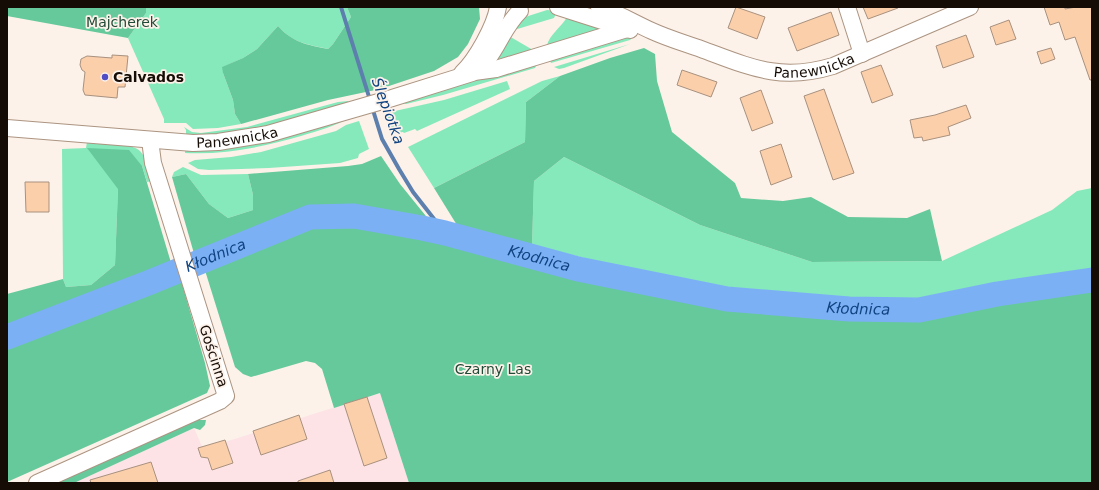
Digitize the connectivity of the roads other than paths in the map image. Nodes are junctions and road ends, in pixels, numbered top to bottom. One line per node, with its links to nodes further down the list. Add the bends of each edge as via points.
1 (498, 7): 11 (street, via 493,24)
2 (558, 7): 8 (street, Panewnicka)
3 (599, 7): 7 (street, Panewnicka)
4 (847, 7): 10 (street)
5 (970, 7): 10 (street, Panewnicka)
6 (520, 8): 11 (street, Panewnicka, via 489,58 477,70)
7 (611, 10): 9 (street, Panewnicka)
8 (627, 29): 9 (street, Panewnicka); 11 (street, via 488,71)
9 (653, 32): 10 (street, Panewnicka, via 754,68 782,73 819,70)
10 (862, 54)
11 (466, 74): 13 (street, Panewnicka, via 253,138 205,143)
12 (7, 128): 13 (street, Panewnicka)
13 (150, 140): 14 (street, Gościnna, via 153,163 226,396 220,401)
14 (37, 483)

